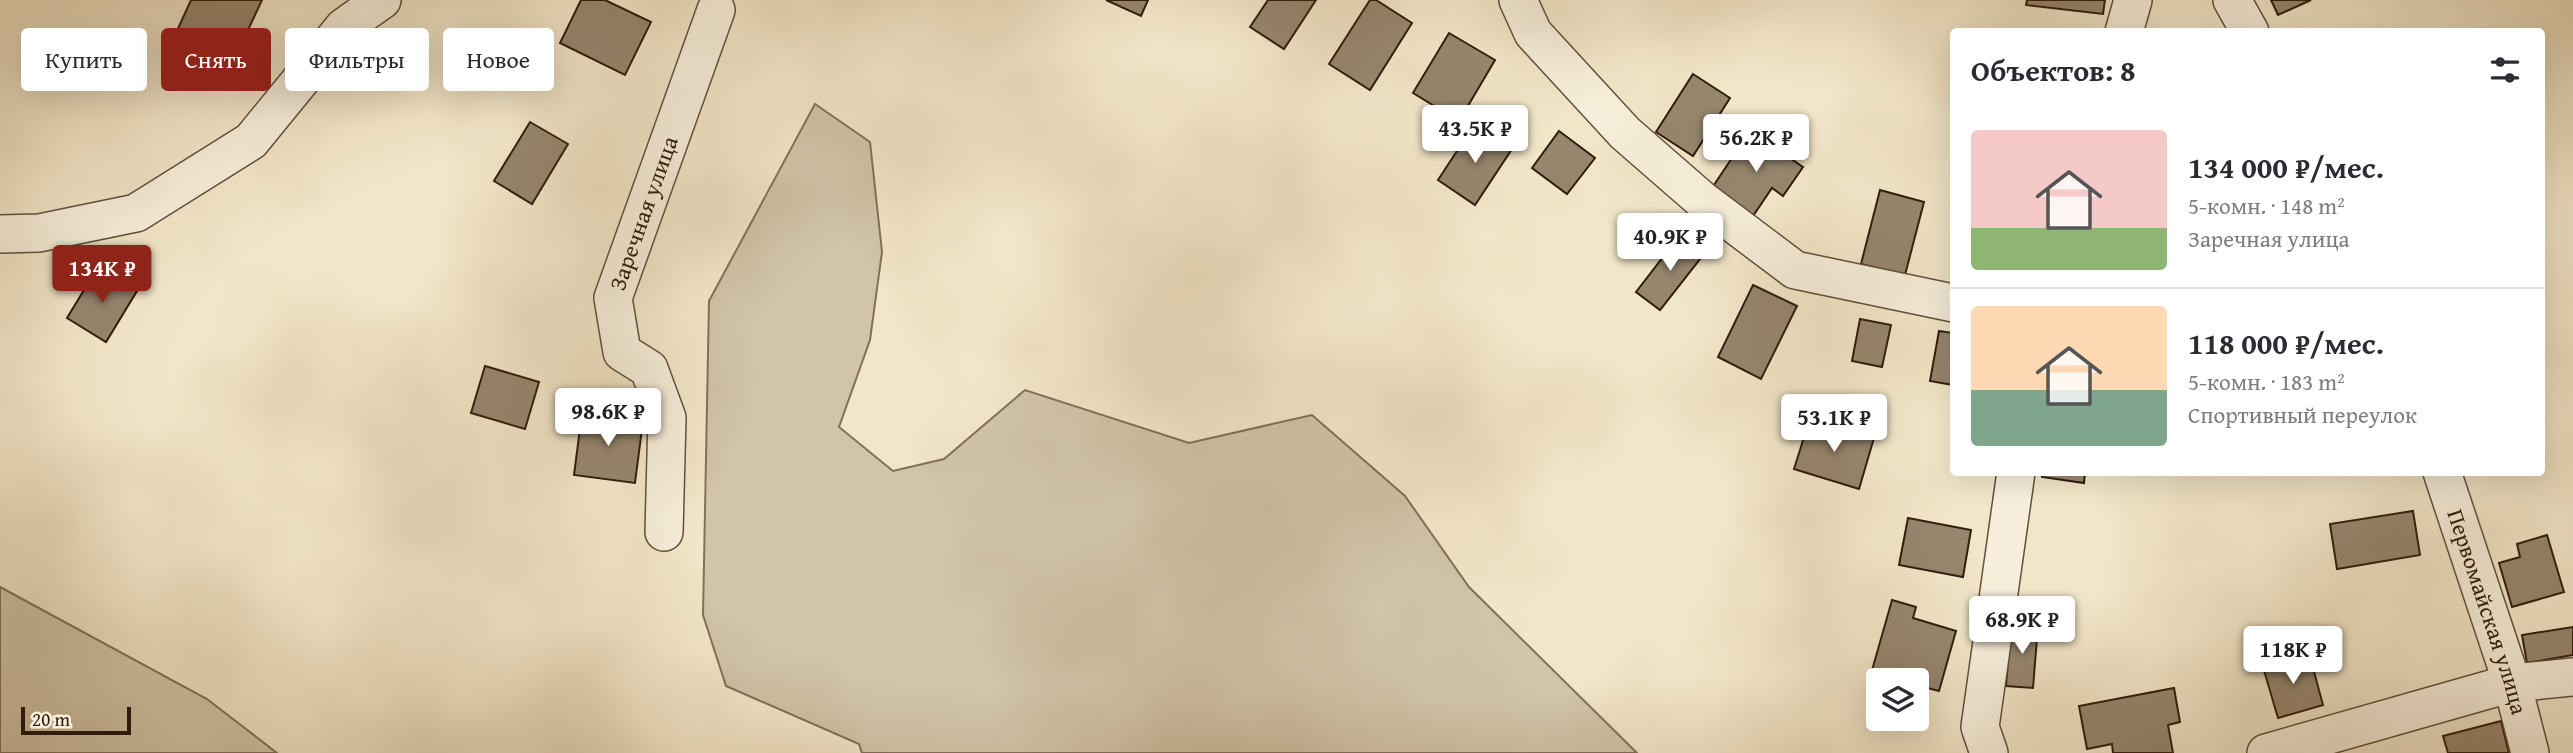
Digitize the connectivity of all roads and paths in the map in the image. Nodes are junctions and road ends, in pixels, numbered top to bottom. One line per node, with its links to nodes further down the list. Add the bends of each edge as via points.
1 (382, 0): 8 (street, via 344,27 250,141 136,213 39,233)
2 (1518, 0): 9 (street, via 1533,33 1625,133 1702,200 1795,270)
3 (2133, 0): 6 (street)
4 (2232, 0): 7 (street)
5 (713, 3): 12 (street, Заречная улица, via 613,298 622,352 649,369 667,418)
6 (2125, 28)
7 (2248, 28)
8 (0, 234)
9 (1950, 302)
10 (2015, 476): 15 (street, via 1980,727)
11 (2443, 476): 14 (street, Первомайская улица)
12 (664, 532)
13 (2573, 677): 14 (street)
14 (2512, 683): 16 (street); 17 (street, Первомайская улица)
15 (1989, 753)
16 (2266, 753)
17 (2530, 753)

